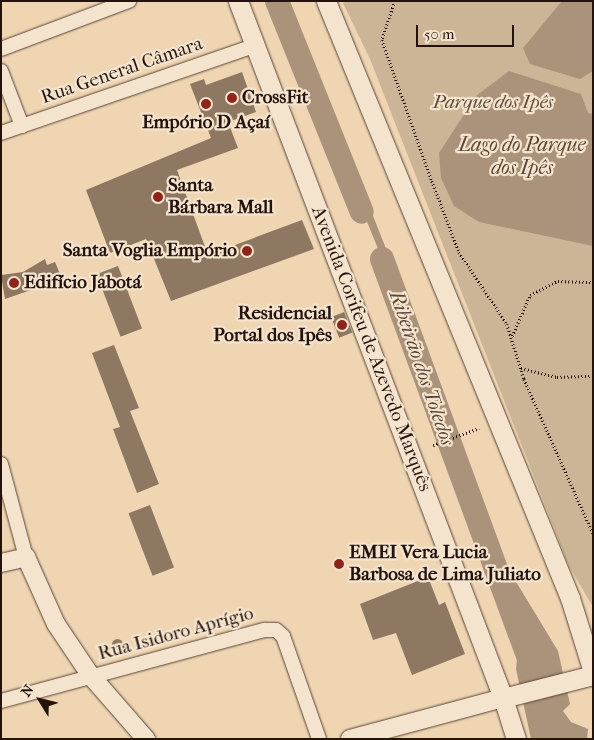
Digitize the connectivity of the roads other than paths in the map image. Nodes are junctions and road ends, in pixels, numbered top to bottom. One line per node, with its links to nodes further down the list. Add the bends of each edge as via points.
1 (129, 1): 5 (street)
2 (238, 1): 4 (main road, Avenida Corifeu de Azevedo Marquês)
3 (326, 1): 12 (main road)
4 (256, 45): 7 (street, Rua General Câmara); 16 (main road, Avenida Corifeu de Azevedo Marquês)
5 (1, 49)
6 (1, 71): 7 (street)
7 (22, 126): 8 (street, Rua General Câmara)
8 (1, 133)
9 (1, 464): 10 (street)
10 (26, 557): 11 (street); 15 (street, via 56,624)
11 (1, 563)
12 (570, 598): 13 (main road); 14 (main road)
13 (593, 622)
14 (589, 675): 16 (main road)
15 (91, 676): 17 (street, Rua Isidoro Aprígio); 18 (street); 19 (street, Rua Isidoro Aprígio, via 265,630 276,630 283,636)
16 (510, 696): 20 (street); 21 (main road, Avenida Corifeu de Azevedo Marquês)
17 (1, 701)
18 (146, 739)
19 (319, 739)
20 (350, 739)
21 (516, 739)

